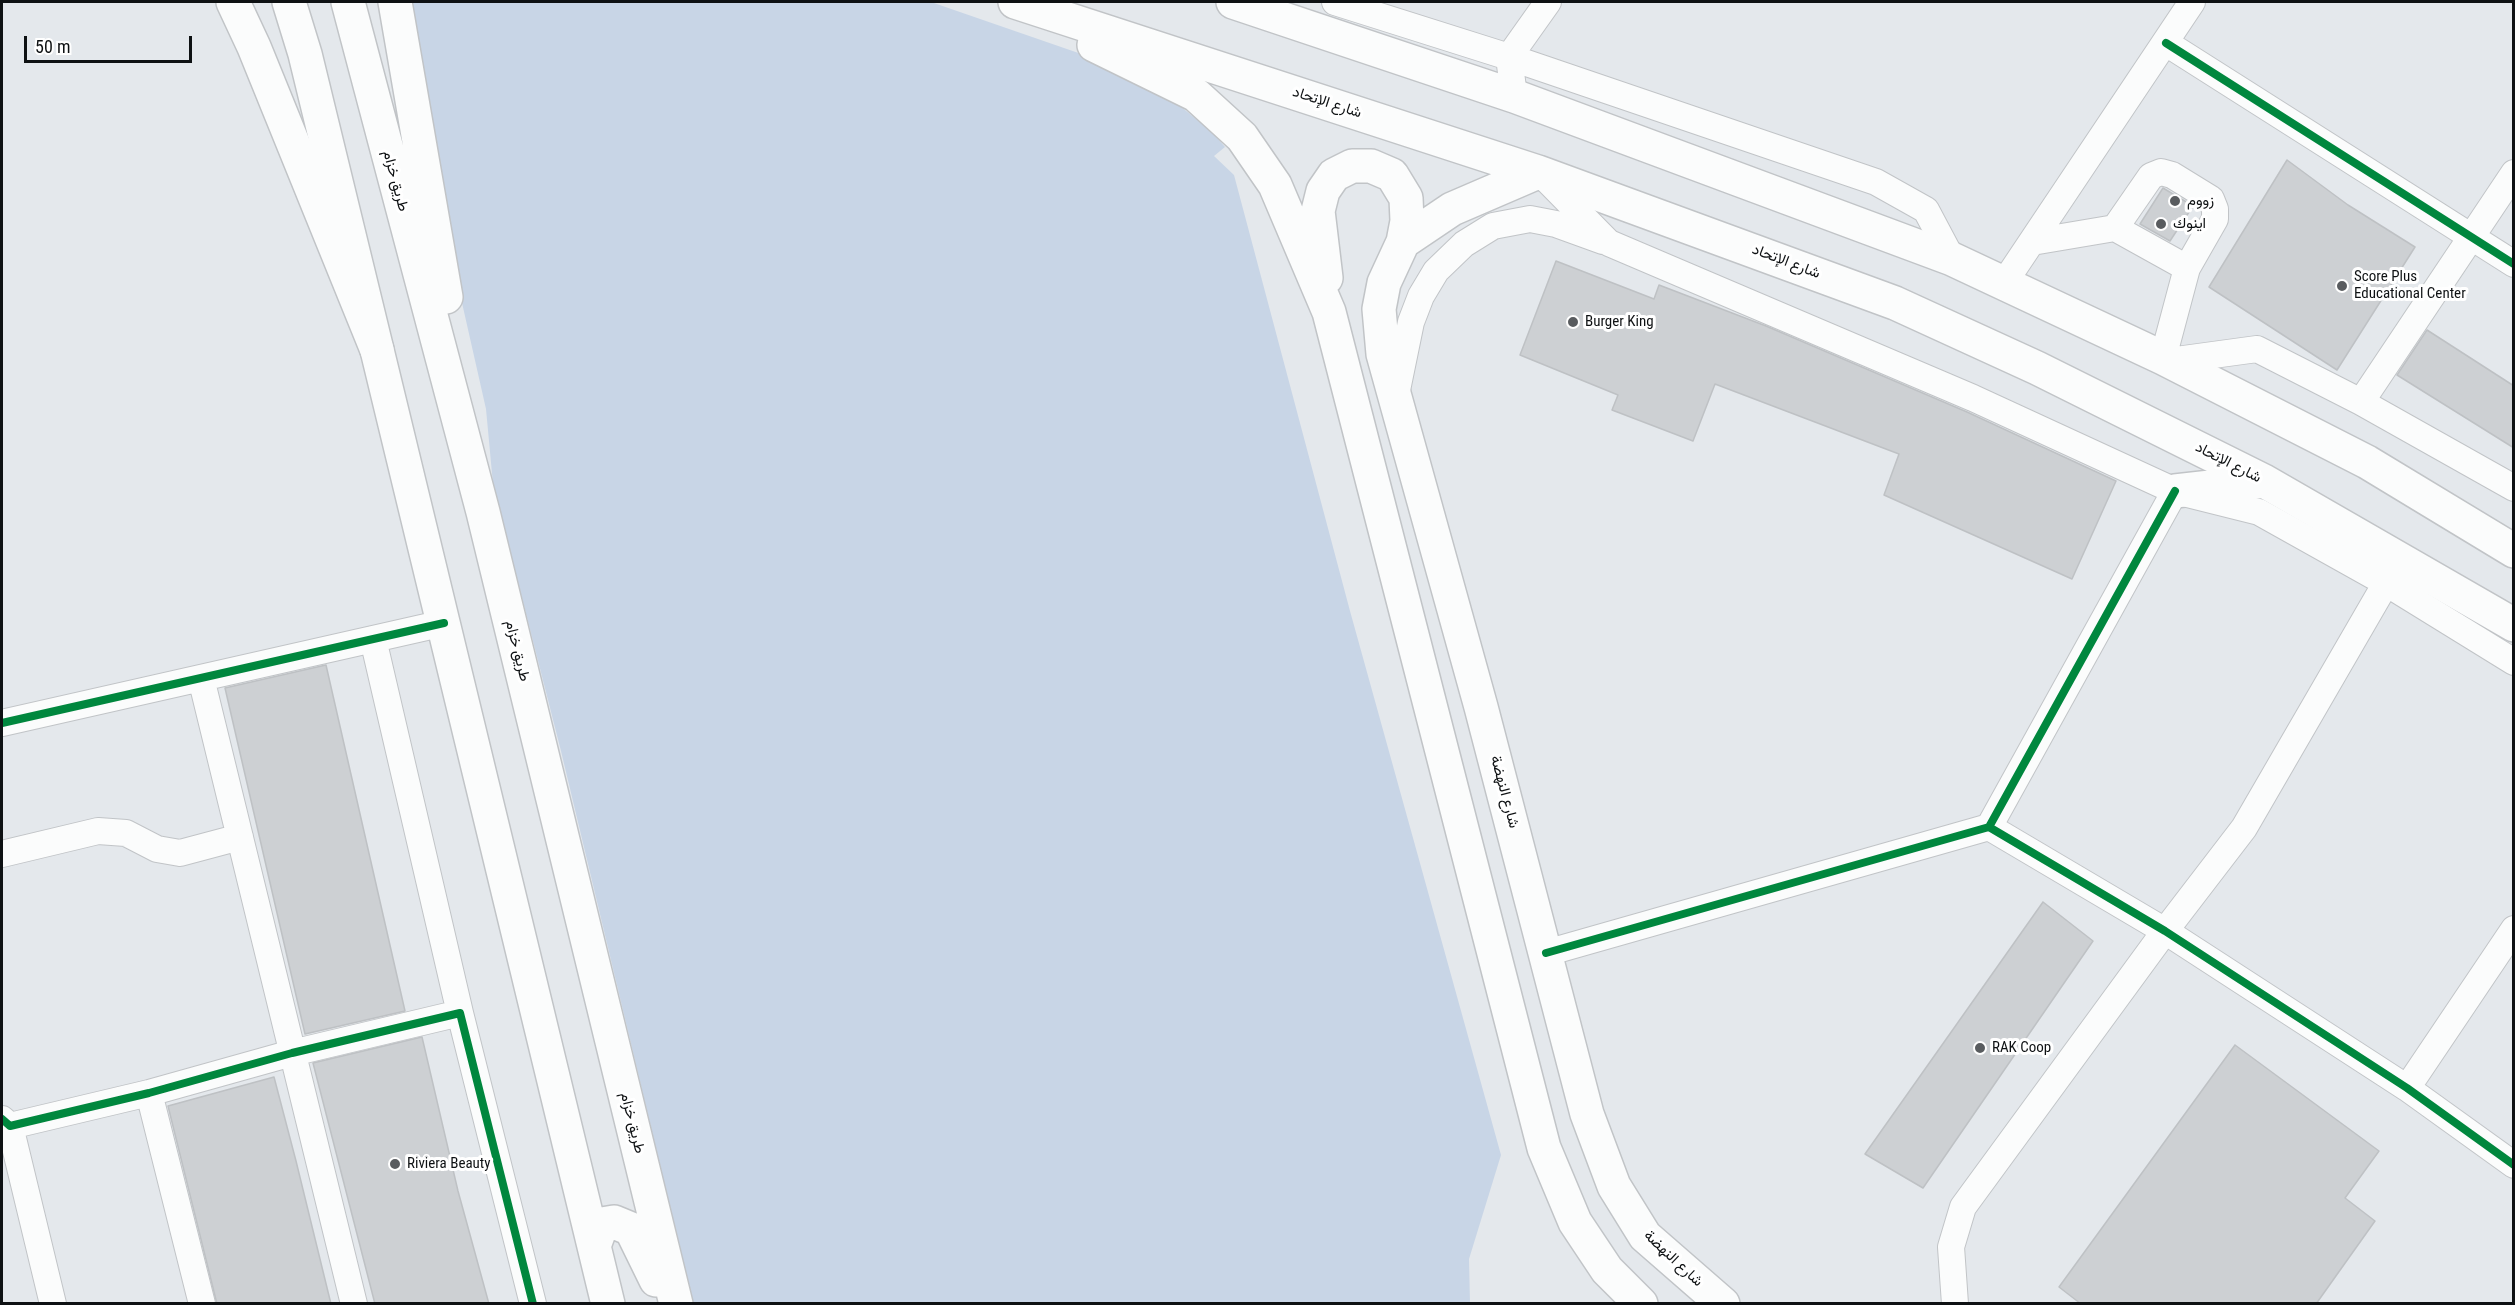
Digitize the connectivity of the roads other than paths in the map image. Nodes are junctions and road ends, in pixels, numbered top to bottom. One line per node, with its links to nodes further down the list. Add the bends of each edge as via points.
1 (233, 2): 26 (main road)
2 (289, 2): 26 (main road)
3 (348, 2): 33 (main road, طريق خزام)
4 (395, 2): 33 (main road)
5 (1000, 2): 25 (main road, via 1196,95 1242,137 1275,185)
6 (1015, 2): 14 (main road, شارع الإتحاد)
7 (1233, 2): 13 (main road)
8 (1335, 2): 12 (street)
9 (1548, 2): 12 (street)
10 (2192, 2): 11 (street)
11 (2166, 43): 17 (street); 20 (street)
12 (1509, 57): 13 (street); 21 (street, via 1876,182 1926,210)
13 (1514, 96): 21 (main road)
14 (1538, 172): 18 (main road, via 1452,209); 19 (street); 30 (main road, شارع الإتحاد, via 1895,303 2037,368)
15 (2514, 173): 17 (street)
16 (2115, 228): 20 (street); 23 (street); 23 (street, via 2151,176 2161,172 2172,175 2211,199 2215,209 2215,219)
17 (2470, 237): 22 (street); 29 (street)
18 (1403, 242): 25 (main road, via 1406,198 1392,175 1371,166 1352,166 1334,175 1323,191 1318,212); 28 (main road, شارع النهضة, via 1384,284 1379,309 1383,354)
19 (1609, 243): 28 (street, via 1530,219 1493,226 1464,243 1437,271 1421,296 1411,322); 32 (street, via 1972,398)
20 (2032, 243): 24 (street)
21 (1952, 259): 24 (main road)
22 (2514, 264)
23 (2187, 268): 27 (street)
24 (2004, 283): 27 (main road)
25 (1329, 312): 62 (main road, via 1544,1148 1575,1222 1607,1270)
26 (377, 350): 36 (main road)
27 (2166, 359): 29 (street, via 2257,350); 34 (main road, via 2367,462)
28 (1396, 395): 47 (main road, شارع النهضة)
29 (2361, 402): 31 (street)
30 (2264, 481): 32 (main road); 37 (main road, شارع الإتحاد)
31 (2514, 488)
32 (2175, 491): 35 (street, via 2259,512); 42 (street)
33 (483, 512): 61 (main road, طريق خزام)
34 (2514, 551)
35 (2386, 583): 39 (street); 46 (street, via 2244,828)
36 (444, 623): 38 (street); 54 (main road)
37 (2514, 625)
38 (373, 639): 40 (street); 48 (street)
39 (2514, 662)
40 (201, 678): 41 (street); 43 (street)
41 (2, 723)
42 (1989, 827): 46 (street); 47 (street)
43 (240, 837): 44 (street, via 180,853 157,849 126,833 98,831); 49 (street)
44 (2, 854)
45 (2514, 929): 50 (street)
46 (2165, 931): 50 (street); 64 (street, via 1963,1207 1951,1247)
47 (1546, 953): 63 (main road, شارع النهضة, via 1587,1114 1614,1186 1645,1236)
48 (460, 1013): 49 (street); 58 (street)
49 (292, 1053): 51 (street); 57 (street)
50 (2407, 1088): 53 (street)
51 (149, 1093): 52 (street); 56 (street)
52 (6, 1123): 55 (street)
53 (2514, 1165)
54 (594, 1246): 59 (main road); 60 (main road, via 602,1224 614,1222 631,1229)
55 (53, 1304)
56 (202, 1304)
57 (354, 1304)
58 (533, 1304)
59 (608, 1304)
60 (666, 1304)
61 (676, 1304)
62 (1641, 1304)
63 (1723, 1304)
64 (1955, 1304)

